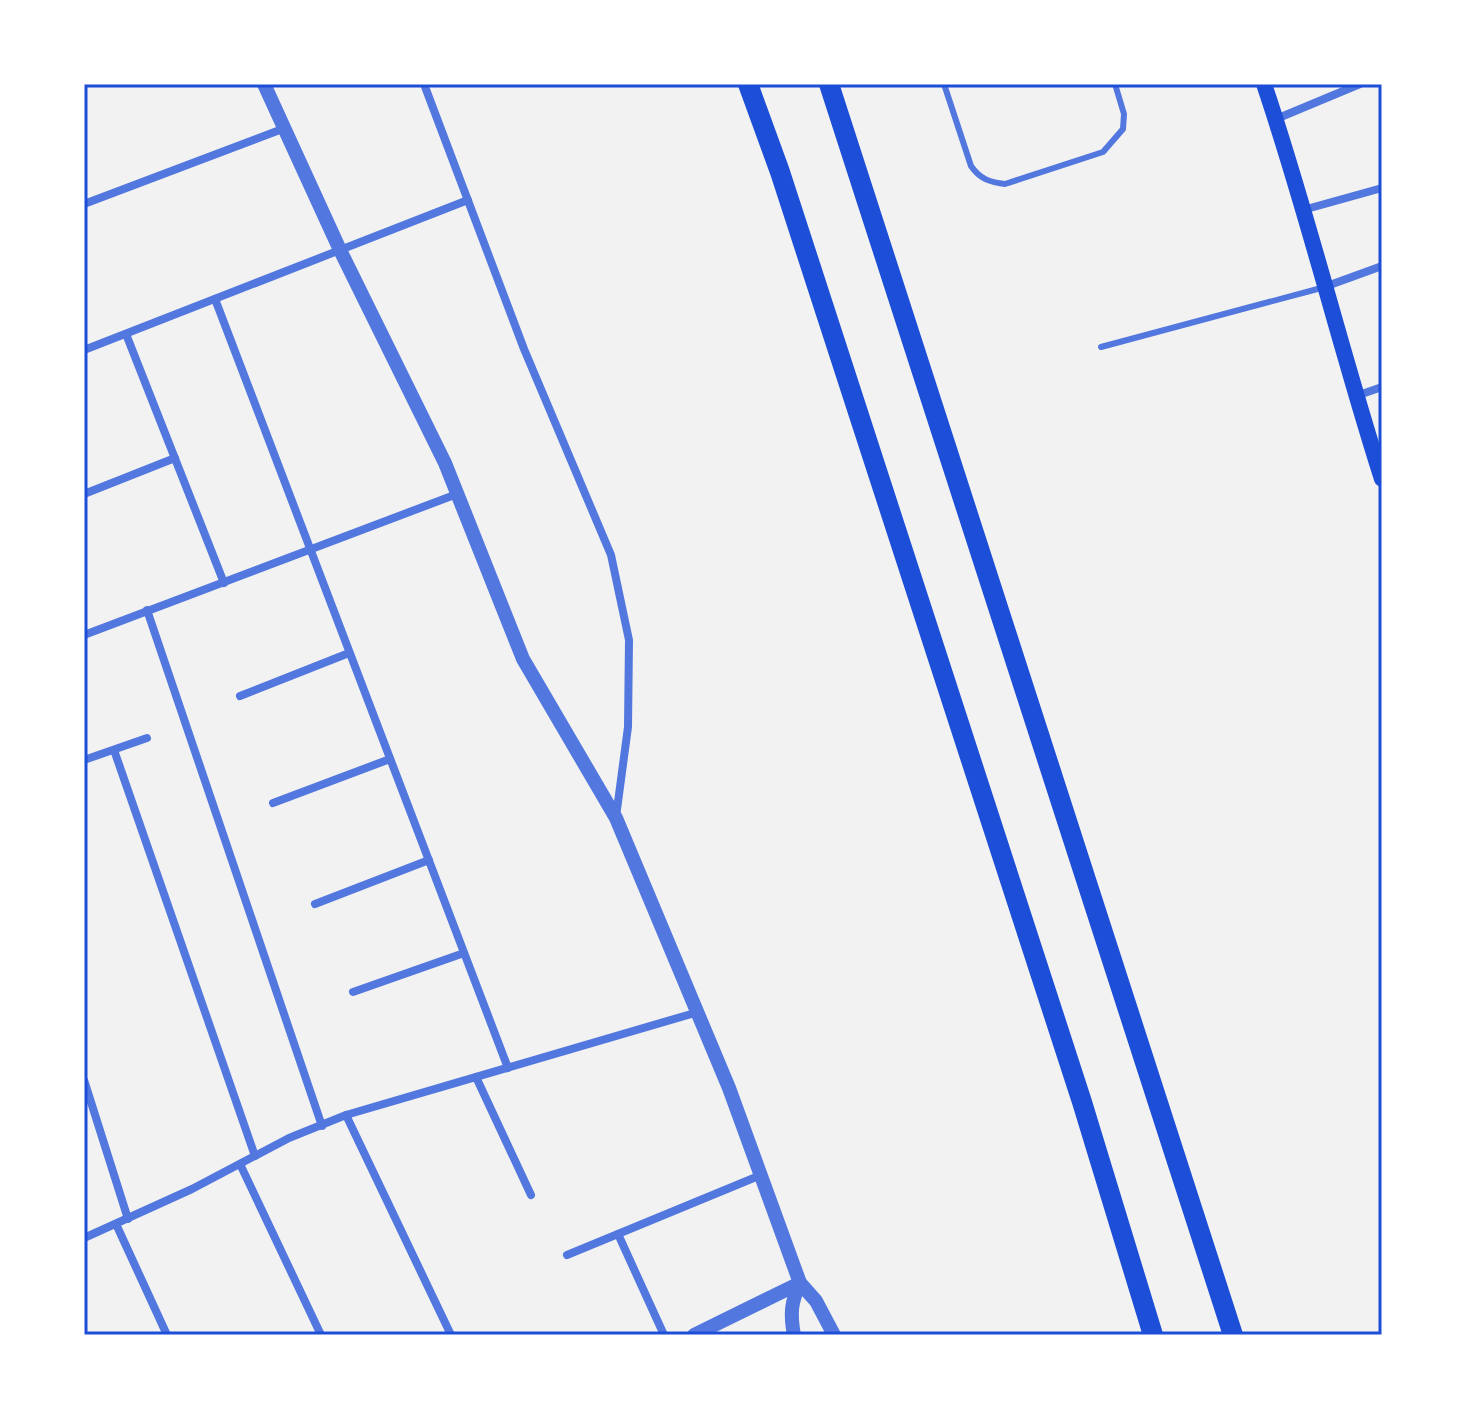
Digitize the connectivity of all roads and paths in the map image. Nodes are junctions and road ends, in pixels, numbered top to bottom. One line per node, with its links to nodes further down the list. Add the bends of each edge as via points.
1 (264, 84): 10 (street)
2 (424, 84): 12 (street)
3 (748, 84): 67 (main road, via 1077,1087)
4 (829, 84): 68 (main road)
5 (944, 84): 6 (lane, via 971,166 978,177 1005,184 1103,152 1123,129)
6 (1115, 84)
7 (1264, 84): 9 (main road)
8 (1360, 84): 9 (street)
9 (1276, 119): 14 (main road)
10 (286, 127): 13 (street); 15 (street)
11 (1382, 188): 14 (street)
12 (468, 200): 15 (street); 39 (street, via 611,555 629,640 628,727)
13 (84, 204)
14 (1303, 210): 17 (main road)
15 (340, 250): 18 (street); 27 (street)
16 (1382, 266): 17 (street)
17 (1327, 286): 20 (lane); 23 (main road)
18 (215, 299): 19 (street); 28 (street)
19 (126, 334): 21 (street); 24 (street)
20 (1101, 347)
21 (84, 350)
22 (1382, 387): 23 (street)
23 (1356, 396): 25 (main road)
24 (175, 458): 26 (street); 29 (street)
25 (1382, 479)
26 (84, 494)
27 (457, 494): 28 (street); 39 (street, via 523,659)
28 (310, 550): 29 (street); 32 (street)
29 (224, 583): 30 (street)
30 (147, 610): 31 (street); 49 (street)
31 (84, 635)
32 (349, 653): 33 (street); 36 (street)
33 (240, 696)
34 (147, 738): 35 (street)
35 (114, 750): 37 (street); 50 (street)
36 (390, 759): 38 (street); 40 (street)
37 (84, 760)
38 (273, 803)
39 (616, 818): 44 (street)
40 (429, 860): 41 (street); 42 (street)
41 (315, 904)
42 (464, 953): 43 (street); 45 (street)
43 (353, 992)
44 (698, 1012): 45 (street); 52 (street)
45 (508, 1068): 46 (street)
46 (476, 1077): 48 (street); 53 (street)
47 (84, 1080): 54 (street)
48 (346, 1115): 49 (street); 62 (street)
49 (322, 1126): 50 (street)
50 (255, 1156): 51 (street)
51 (240, 1164): 54 (street); 61 (street)
52 (761, 1175): 56 (street); 59 (street)
53 (531, 1195)
54 (128, 1219): 55 (street)
55 (116, 1224): 57 (street); 60 (street)
56 (618, 1234): 58 (street); 63 (street)
57 (84, 1238)
58 (567, 1255)
59 (800, 1283): 64 (street); 65 (street, via 790,1314); 66 (street)
60 (167, 1335)
61 (321, 1335)
62 (451, 1335)
63 (664, 1335)
64 (694, 1335)
65 (794, 1335)
66 (834, 1335)
67 (1153, 1335)
68 (1233, 1335)

